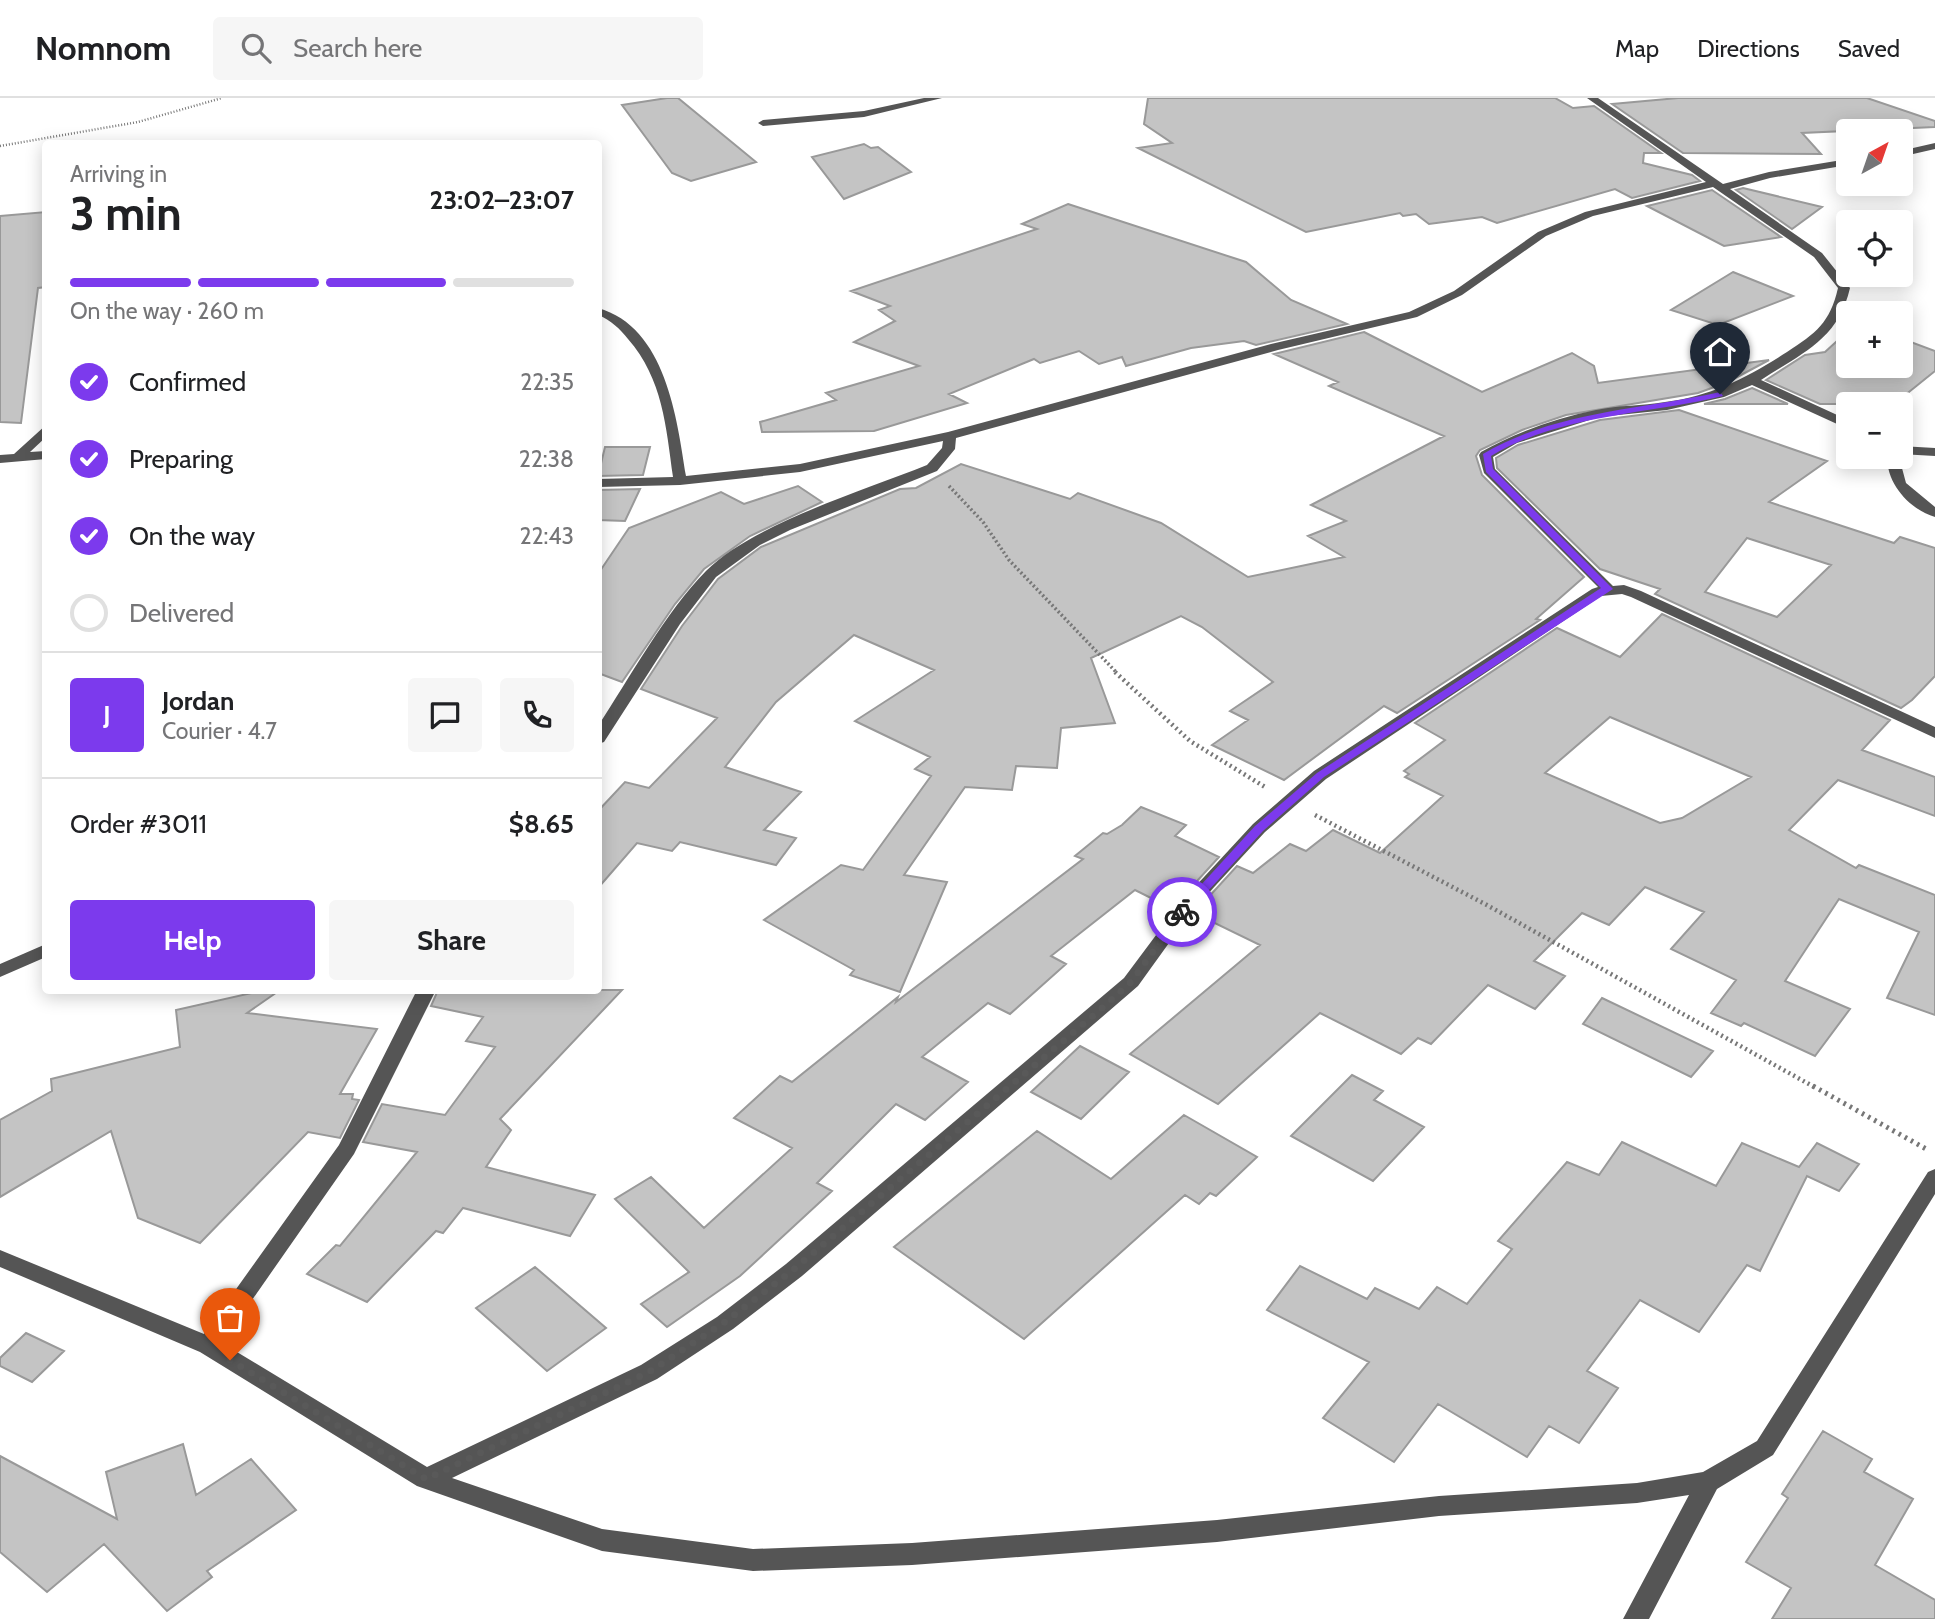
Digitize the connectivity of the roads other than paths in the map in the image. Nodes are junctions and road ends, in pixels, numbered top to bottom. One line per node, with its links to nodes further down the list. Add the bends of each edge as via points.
1 (937, 98): 3 (street, via 864,114)
2 (1600, 100): 7 (street)
3 (763, 123)
4 (1935, 146): 5 (street)
5 (1913, 151)
6 (1836, 164): 7 (street)
7 (1718, 186): 9 (street, via 1818,255 1844,288 1839,310 1821,335); 12 (street, via 1589,215 1542,234 1458,293 1413,315 1275,347)
8 (602, 313): 19 (street, via 619,322 636,341 662,383)
9 (1752, 380): 10 (street); 22 (street, via 1720,394 1667,406 1598,414 1512,440 1486,455 1489,470)
10 (1836, 419)
11 (42, 433): 16 (street)
12 (950, 436): 19 (street, via 800,468); 23 (street, via 948,449 932,468 785,527 711,574)
13 (1913, 451): 14 (street)
14 (1935, 452)
15 (42, 455): 16 (street)
16 (18, 457): 17 (street)
17 (0, 459)
18 (1892, 469): 21 (street, via 1900,487)
19 (680, 481): 20 (street)
20 (602, 483)
21 (1935, 513)
22 (1608, 589): 24 (street, via 1636,594); 31 (street, via 1320,775 1259,828 1186,906 1131,982 793,1270 725,1322 649,1372)
23 (602, 733)
24 (1935, 733)
25 (42, 952): 26 (street)
26 (0, 971)
27 (425, 994): 30 (street, via 347,1149)
28 (1935, 1177): 32 (street, via 1765,1448)
29 (0, 1258): 30 (street)
30 (208, 1346): 31 (street)
31 (426, 1479): 32 (street, via 601,1540 753,1560 912,1555 1217,1531 1439,1506 1636,1493)
32 (1708, 1482): 33 (street)
33 (1636, 1619)

